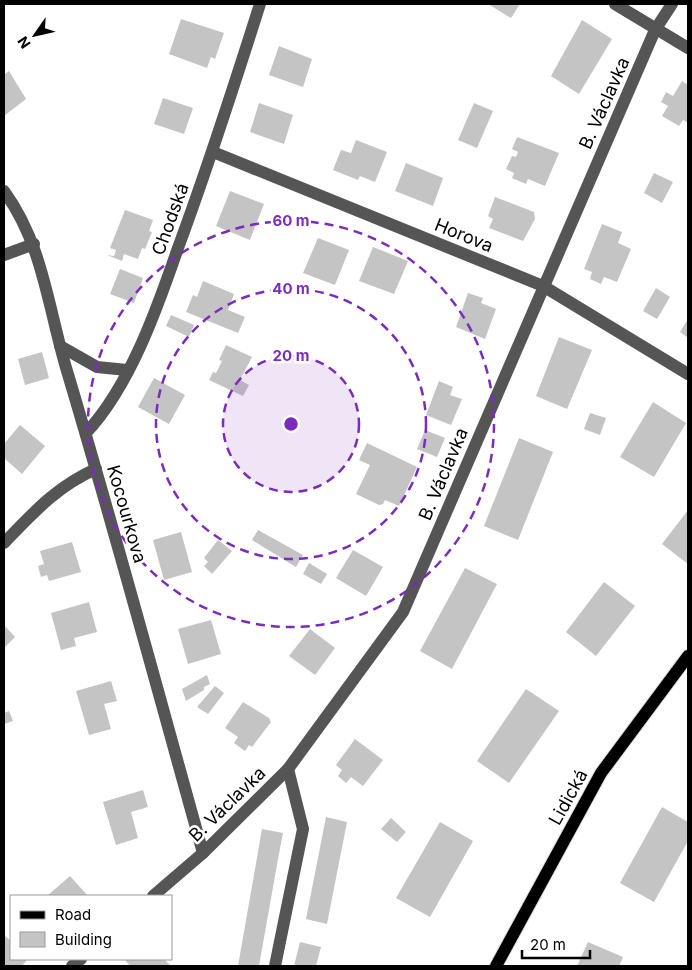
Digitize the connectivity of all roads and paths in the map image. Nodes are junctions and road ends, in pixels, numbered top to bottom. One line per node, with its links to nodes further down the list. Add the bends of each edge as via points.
1 (260, 4): 6 (street, Chodská)
2 (615, 4): 4 (street)
3 (672, 4): 4 (street, B. Václavka)
4 (655, 30): 5 (street); 10 (street, B. Václavka)
5 (688, 48)
6 (213, 152): 10 (street, Horova); 12 (street, Chodská, via 151,323)
7 (4, 191): 8 (street, Kocourkova, via 20,213)
8 (34, 244): 9 (street); 11 (street, Kocourkova)
9 (4, 255)
10 (543, 286): 13 (street, Horova); 18 (street, B. Václavka, via 403,612)
11 (60, 346): 12 (street, via 97,367); 14 (street, Kocourkova)
12 (127, 370): 14 (street, Chodská, via 101,417)
13 (688, 374)
14 (86, 433): 15 (street, Kocourkova)
15 (96, 469): 16 (street, via 74,478 54,493); 19 (street, Kocourkova)
16 (4, 543)
17 (688, 656): 22 (main road, Lidická, via 601,773)
18 (288, 769): 19 (street, B. Václavka); 21 (street, via 303,829)
19 (202, 853): 20 (street, B. Václavka)
20 (154, 895)
21 (275, 966)
22 (496, 966)

